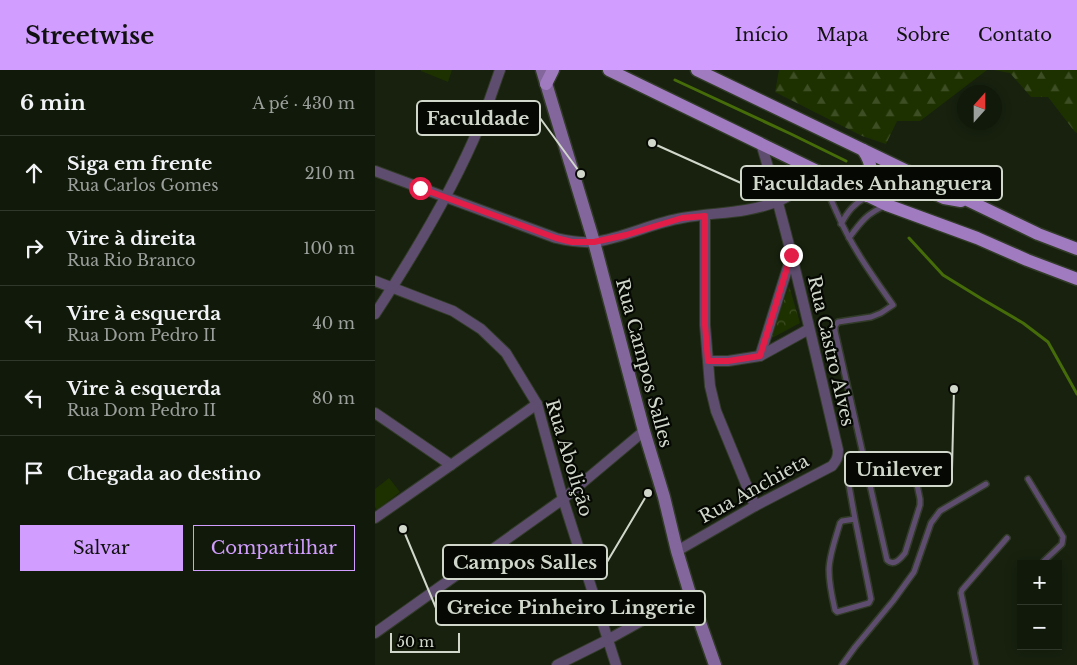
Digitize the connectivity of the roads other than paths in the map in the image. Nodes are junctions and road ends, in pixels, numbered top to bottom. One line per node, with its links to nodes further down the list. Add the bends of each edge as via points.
1 (500, 70): 14 (street, via 479,127)
2 (542, 70): 6 (main road, Rua Campos Salles)
3 (553, 70): 6 (main road)
4 (609, 70): 7 (main road)
5 (697, 70): 8 (main road)
6 (546, 84): 21 (main road, Rua Campos Salles)
7 (761, 143): 10 (main road); 15 (street, Rua Castro Alves)
8 (863, 150): 11 (main road, via 871,164 870,176 861,184); 16 (main road)
9 (375, 171): 14 (street)
10 (823, 174): 11 (main road); 15 (street); 19 (lane)
11 (838, 182): 13 (main road)
12 (891, 187): 13 (main road); 16 (main road, via 914,184 944,198); 17 (main road)
13 (867, 196): 17 (main road); 19 (lane, via 855,203)
14 (445, 198): 21 (street, via 556,238); 26 (street)
15 (778, 201): 18 (street, via 755,209); 23 (street, Rua Castro Alves)
16 (971, 202): 22 (main road)
17 (887, 205): 20 (lane, via 863,219); 24 (main road)
18 (705, 216): 21 (street, via 682,218); 30 (street)
19 (841, 224): 20 (lane)
20 (849, 238): 36 (lane, via 893,305 871,317 838,322 835,326)
21 (594, 242): 33 (main road, Rua Campos Salles)
22 (1077, 250)
23 (791, 255): 28 (street, Rua Castro Alves); 29 (street)
24 (1077, 279)
25 (375, 281): 26 (street, Rua Abolição)
26 (392, 288): 27 (street); 31 (street, Rua Abolição, via 453,311 481,329 506,353)
27 (375, 314)
28 (809, 329): 29 (street); 34 (street, Rua Castro Alves)
29 (760, 356): 30 (street)
30 (708, 361): 40 (street, via 716,411)
31 (537, 404): 35 (street); 39 (street, Rua Abolição)
32 (375, 413): 35 (street)
33 (644, 431): 39 (street); 44 (main road, Rua Campos Salles)
34 (837, 450): 40 (street, Rua Anchieta, via 833,466)
35 (451, 465): 41 (street)
36 (867, 468): 36 (lane, via 907,458 912,461 920,505 905,552 895,563 887,560); 42 (lane, via 852,473 848,480)
37 (1028, 479): 45 (lane, via 1063,537 1062,544)
38 (985, 484): 52 (lane, via 940,511 931,523 914,572)
39 (563, 498): 47 (street); 48 (street, Rua Abolição)
40 (755, 506): 44 (street, Rua Anchieta)
41 (375, 518)
42 (855, 519): 42 (lane, via 840,523 830,563 831,592 837,612 869,603 871,599)
43 (1007, 538): 53 (lane, via 961,593)
44 (677, 550): 46 (main road, Rua Campos Salles)
45 (1046, 560)
46 (690, 594): 48 (street); 51 (main road, Rua Campos Salles)
47 (375, 633)
48 (609, 639): 49 (street); 50 (street, Rua Abolição)
49 (557, 665)
50 (616, 665)
51 (715, 665)
52 (843, 665)
53 (976, 665)

